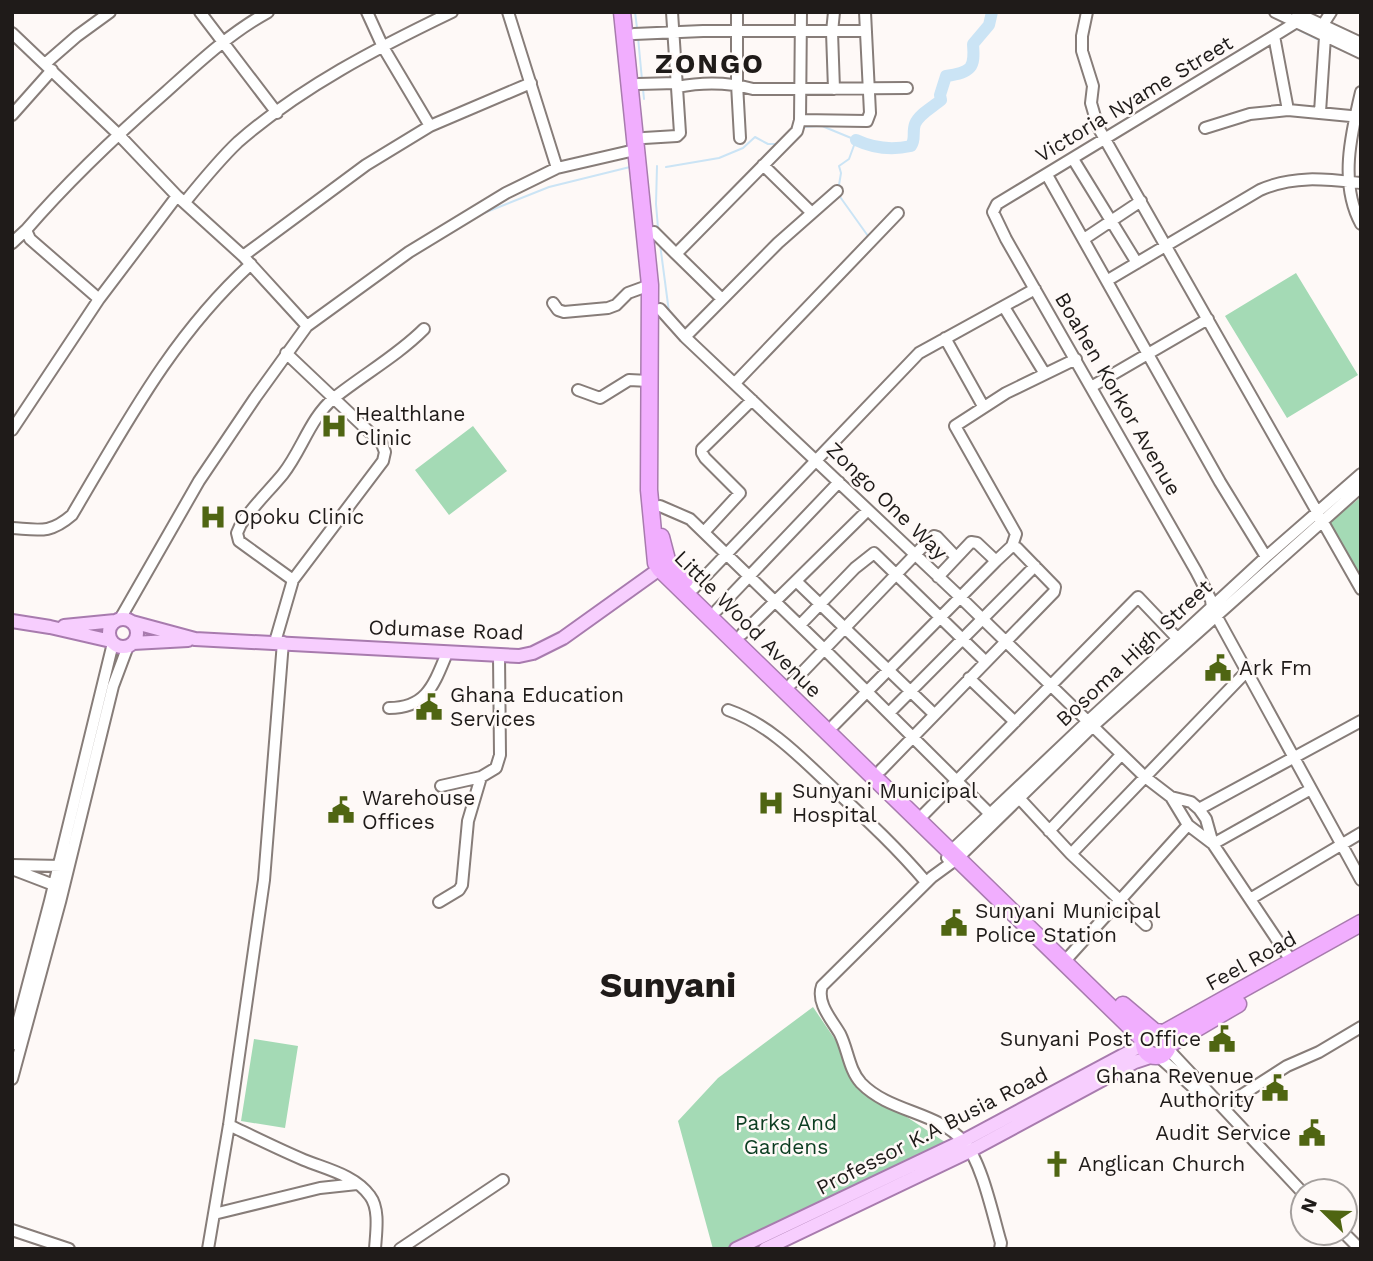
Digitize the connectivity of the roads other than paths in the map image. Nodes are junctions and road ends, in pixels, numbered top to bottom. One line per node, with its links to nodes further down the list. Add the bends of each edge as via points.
1 (110, 12): 31 (street, via 77,36)
2 (200, 12): 27 (street)
3 (268, 12): 27 (street)
4 (367, 12): 29 (street)
5 (452, 12): 29 (street)
6 (508, 12): 32 (street)
7 (622, 12): 52 (highway, Little Wood Avenue)
8 (631, 12): 25 (highway, Little Wood Avenue)
9 (672, 12): 23 (street)
10 (737, 12): 18 (street)
11 (801, 12): 24 (street)
12 (834, 12): 20 (street)
13 (865, 12): 19 (street)
14 (1087, 12): 51 (street, via 1082,51 1093,86 1093,116)
15 (1275, 12): 17 (street)
16 (1331, 12): 21 (street)
17 (1298, 17): 21 (street); 26 (street, Victoria Nyame Street)
18 (738, 31): 23 (street); 24 (street); 34 (street)
19 (866, 31): 20 (street); 39 (street)
20 (832, 32): 24 (street); 38 (street)
21 (1323, 32): 28 (street); 30 (street); 43 (street)
22 (12, 33): 31 (street)
23 (672, 33): 25 (street); 35 (street)
24 (801, 33): 37 (street)
25 (634, 34): 33 (highway, Little Wood Avenue)
26 (1275, 36): 41 (street); 51 (street, Victoria Nyame Street)
27 (222, 42): 42 (street); 49 (street)
28 (1361, 43)
29 (383, 47): 42 (street); 47 (street)
30 (1361, 53)
31 (49, 67): 44 (street); 49 (street)
32 (531, 83): 47 (street); 55 (street)
33 (638, 84): 35 (street); 52 (highway, Little Wood Avenue)
34 (737, 84): 35 (street); 37 (street, via 752,89); 50 (street)
35 (676, 85): 52 (street, via 679,135)
36 (907, 88): 39 (street)
37 (801, 89): 38 (street); 46 (street)
38 (834, 89): 39 (street)
39 (870, 89): 46 (street, via 867,121)
40 (1361, 92): 45 (street)
41 (1288, 110): 43 (street); 48 (street, via 1250,114)
42 (277, 113): 60 (street, via 239,142)
43 (1320, 113): 45 (street)
44 (12, 115)
45 (1358, 117): 57 (street)
46 (800, 124): 54 (street)
47 (430, 126): 73 (street, via 366,165)
48 (1205, 128)
49 (118, 134): 60 (street); 67 (street)
50 (740, 138)
51 (1106, 139): 53 (street, Victoria Nyame Street); 61 (street)
52 (639, 144): 55 (street); 68 (highway, Little Wood Avenue); 76 (highway, Little Wood Avenue)
53 (1073, 159): 56 (street, Victoria Nyame Street); 65 (street)
54 (763, 165): 63 (street); 72 (street)
55 (558, 168): 84 (street, via 506,193 409,252)
56 (1047, 174): 62 (street, Victoria Nyame Street); 69 (street)
57 (1348, 182): 58 (street); 66 (street); 71 (street, via 1301,178 1278,182)
58 (1361, 183)
59 (837, 191): 63 (street)
60 (181, 199): 73 (street); 78 (street)
61 (1141, 201): 65 (street); 71 (street)
62 (994, 209): 77 (street, Boahen Korkor Avenue)
63 (812, 213): 79 (street)
64 (898, 214): 93 (street)
65 (1111, 221): 69 (street); 74 (street)
66 (1361, 224)
67 (26, 230): 70 (street); 78 (street, via 30,239)
68 (654, 232): 72 (street); 82 (highway, Little Wood Avenue)
69 (1084, 239): 75 (street)
70 (12, 243)
71 (1168, 246): 74 (street); 83 (street)
72 (676, 254): 79 (street)
73 (247, 260): 84 (street); 107 (street, via 183,336 72,515 58,527)
74 (1137, 263): 75 (street)
75 (1108, 280): 89 (street)
76 (650, 285): 80 (street, via 628,293 608,308 564,312); 92 (highway, Little Wood Avenue)
77 (1035, 289): 81 (street); 90 (street, Boahen Korkor Avenue)
78 (99, 299): 99 (street)
79 (722, 299): 86 (street)
80 (553, 303)
81 (1004, 307): 87 (street); 91 (street)
82 (660, 309): 86 (street, Zongo One Way); 104 (highway, Little Wood Avenue)
83 (1209, 318): 89 (street); 106 (street)
84 (307, 326): 88 (street)
85 (424, 328): 96 (street, via 383,365)
86 (685, 337): 93 (street, Zongo One Way)
87 (945, 338): 98 (street); 100 (street, via 919,353)
88 (286, 353): 96 (street); 132 (street, via 192,492 126,606)
89 (1149, 354): 94 (street); 113 (street)
90 (1076, 359): 91 (street); 94 (street, Boahen Korkor Avenue)
91 (1045, 374): 98 (street)
92 (649, 381): 95 (street, via 629,380 600,398); 115 (highway, Little Wood Avenue, via 653,553)
93 (734, 383): 97 (street, Zongo One Way)
94 (1091, 387): 127 (street, Boahen Korkor Avenue)
95 (578, 390)
96 (332, 399): 120 (street, via 382,444 385,452 383,461); 120 (street, via 237,533 246,547)
97 (752, 400): 100 (street, Zongo One Way); 108 (street, via 702,449 705,458 740,493)
98 (983, 407): 109 (street, via 955,426 1016,534)
99 (12, 430)
100 (817, 461): 102 (street, Zongo One Way); 110 (street)
101 (1361, 474): 106 (street, Bosoma High Street)
102 (839, 482): 105 (street, Zongo One Way); 118 (street)
103 (1361, 487): 106 (street, Bosoma High Street)
104 (660, 506): 108 (street, via 690,519); 115 (highway, Little Wood Avenue)
105 (868, 510): 111 (street, Zongo One Way); 121 (street)
106 (1320, 517): 113 (street, Bosoma High Street); 123 (street); 127 (street, Bosoma High Street)
107 (12, 528)
108 (704, 532): 110 (street)
109 (1012, 546): 114 (street); 116 (street)
110 (726, 555): 118 (street); 122 (street)
111 (915, 555): 112 (street, via 934,536); 117 (street); 119 (street, Zongo One Way)
112 (957, 557): 114 (street, via 974,541); 119 (street)
113 (1266, 557): 127 (street, Bosoma High Street)
114 (996, 561): 124 (street)
115 (664, 566): 122 (highway, Little Wood Avenue); 146 (main road, Odumase Road, via 548,647); 164 (highway, Little Wood Avenue)
116 (1035, 566): 130 (street); 140 (street, via 1055,592)
117 (897, 574): 126 (street, via 874,553); 129 (street); 135 (street)
118 (749, 577): 125 (street); 128 (street)
119 (939, 577): 124 (street, Zongo One Way)
120 (293, 580): 142 (street)
121 (796, 580): 125 (street); 126 (street)
122 (694, 588): 128 (highway, Little Wood Avenue)
123 (1361, 589)
124 (959, 596): 129 (street); 130 (street, Zongo One Way)
125 (775, 601): 133 (street); 136 (street)
126 (821, 605): 133 (street); 135 (street)
127 (1215, 608): 138 (street, Bosoma High Street); 149 (street, Boahen Korkor Avenue); 161 (street, Bosoma High Street); 166 (street, Boahen Korkor Avenue)
128 (717, 610): 136 (highway, Little Wood Avenue)
129 (940, 616): 139 (street); 148 (street)
130 (982, 619): 139 (street); 140 (street, Zongo One Way)
131 (12, 621): 134 (main road, Odumase Road)
132 (125, 621): 134 (main road, Odumase Road); 137 (main road, Odumase Road); 141 (main road, via 109,631); 143 (main road, via 137,630)
133 (800, 625): 144 (street)
134 (50, 627): 141 (main road, Odumase Road)
135 (844, 628): 144 (street); 148 (street)
136 (742, 634): 151 (highway, Little Wood Avenue)
137 (195, 639): 142 (main road, Odumase Road); 143 (main road, Odumase Road)
138 (1178, 639): 152 (street, via 1138,597); 161 (street, Bosoma High Street)
139 (963, 640): 147 (street); 154 (street)
140 (1004, 641): 147 (street); 152 (street, Zongo One Way)
141 (112, 642): 143 (main road, via 120,647); 186 (street)
142 (279, 642): 145 (main road, Odumase Road); 204 (street, via 264,880)
143 (130, 645): 186 (street, via 113,686)
144 (824, 649): 151 (street); 153 (street)
145 (447, 653): 146 (main road, Odumase Road); 155 (street, via 428,694 405,708)
146 (499, 656): 168 (street, via 500,755 496,768)
147 (985, 662): 150 (street)
148 (888, 670): 153 (street); 154 (street)
149 (1247, 671): 166 (street, Boahen Korkor Avenue); 169 (street)
150 (968, 678): 158 (street); 160 (street)
151 (792, 683): 162 (highway, Little Wood Avenue)
152 (1050, 685): 160 (street); 161 (street, Zongo One Way)
153 (868, 692): 157 (street); 162 (street)
154 (911, 692): 157 (street); 158 (street)
155 (389, 708)
156 (727, 710): 189 (street, via 760,724 794,751 886,837)
157 (890, 713): 163 (street)
158 (934, 715): 163 (street)
159 (1361, 721): 166 (street)
160 (1015, 722): 170 (street)
161 (1089, 724): 165 (street, Zongo One Way); 174 (street, Bosoma High Street); 177 (street, Bosoma High Street)
162 (834, 725): 164 (highway, Little Wood Avenue)
163 (913, 736): 167 (street); 170 (street)
164 (851, 748): 167 (highway, Little Wood Avenue)
165 (1121, 755): 169 (street, Zongo One Way); 179 (street)
166 (1297, 757): 172 (street, Boahen Korkor Avenue); 175 (street); 181 (street, Boahen Korkor Avenue)
167 (872, 765): 176 (highway, Little Wood Avenue); 183 (highway, Little Wood Avenue)
168 (481, 777): 171 (street); 192 (street, via 468,821 462,885)
169 (1145, 777): 173 (street, Zongo One Way); 184 (street)
170 (957, 781): 176 (street); 177 (street)
171 (441, 786)
172 (1311, 789): 181 (street, Boahen Korkor Avenue); 182 (street)
173 (1171, 797): 175 (street); 178 (street)
174 (1019, 799): 179 (street); 183 (street, Bosoma High Street)
175 (1199, 808): 182 (street)
176 (924, 814): 183 (highway, Little Wood Avenue)
177 (991, 815): 183 (street, Bosoma High Street)
178 (1188, 825): 182 (street); 193 (street)
179 (1049, 831): 184 (street)
180 (1361, 832): 181 (street)
181 (1344, 843): 185 (street, Boahen Korkor Avenue); 188 (street, Boahen Korkor Avenue); 191 (street)
182 (1213, 844): 191 (street)
183 (958, 851): 189 (street, Bosoma High Street); 197 (highway, Little Wood Avenue)
184 (1071, 854): 193 (street)
185 (1361, 865)
186 (63, 866): 187 (street); 190 (street)
187 (12, 867): 190 (street)
188 (1361, 880)
189 (926, 882): 206 (street, Bosoma High Street, via 822,986 820,1000 861,1083 885,1102 937,1123)
190 (58, 887): 200 (street); 202 (street)
191 (1250, 899): 198 (street)
192 (439, 901)
193 (1121, 901): 195 (street); 197 (street)
194 (1361, 923): 198 (highway, Feel Road)
195 (1146, 925)
196 (1361, 933): 201 (highway, Feel Road)
197 (1068, 959): 201 (highway, Little Wood Avenue)
198 (1292, 962): 201 (highway, Feel Road)
199 (1361, 1027): 203 (street)
200 (12, 1045)
201 (1157, 1045): 203 (street, Little Wood Avenue); 205 (street, Little Wood Avenue); 206 (main road, Professor K.A Busia Road)
202 (12, 1079)
203 (1223, 1107): 205 (street, Little Wood Avenue)
204 (229, 1125): 209 (street); 210 (street)
205 (1251, 1139): 207 (street, Little Wood Avenue)
206 (967, 1146): 216 (main road, Professor K.A Busia Road); 217 (main road, Professor K.A Busia Road); 218 (street, via 983,1183)
207 (1289, 1178)
208 (503, 1180): 215 (street)
209 (357, 1184): 210 (street, via 320,1188); 214 (street, via 376,1208)
210 (214, 1214): 213 (street)
211 (12, 1230): 212 (street)
212 (69, 1249)
213 (208, 1249)
214 (375, 1249)
215 (400, 1249)
216 (736, 1249)
217 (765, 1249)
218 (1000, 1249)

